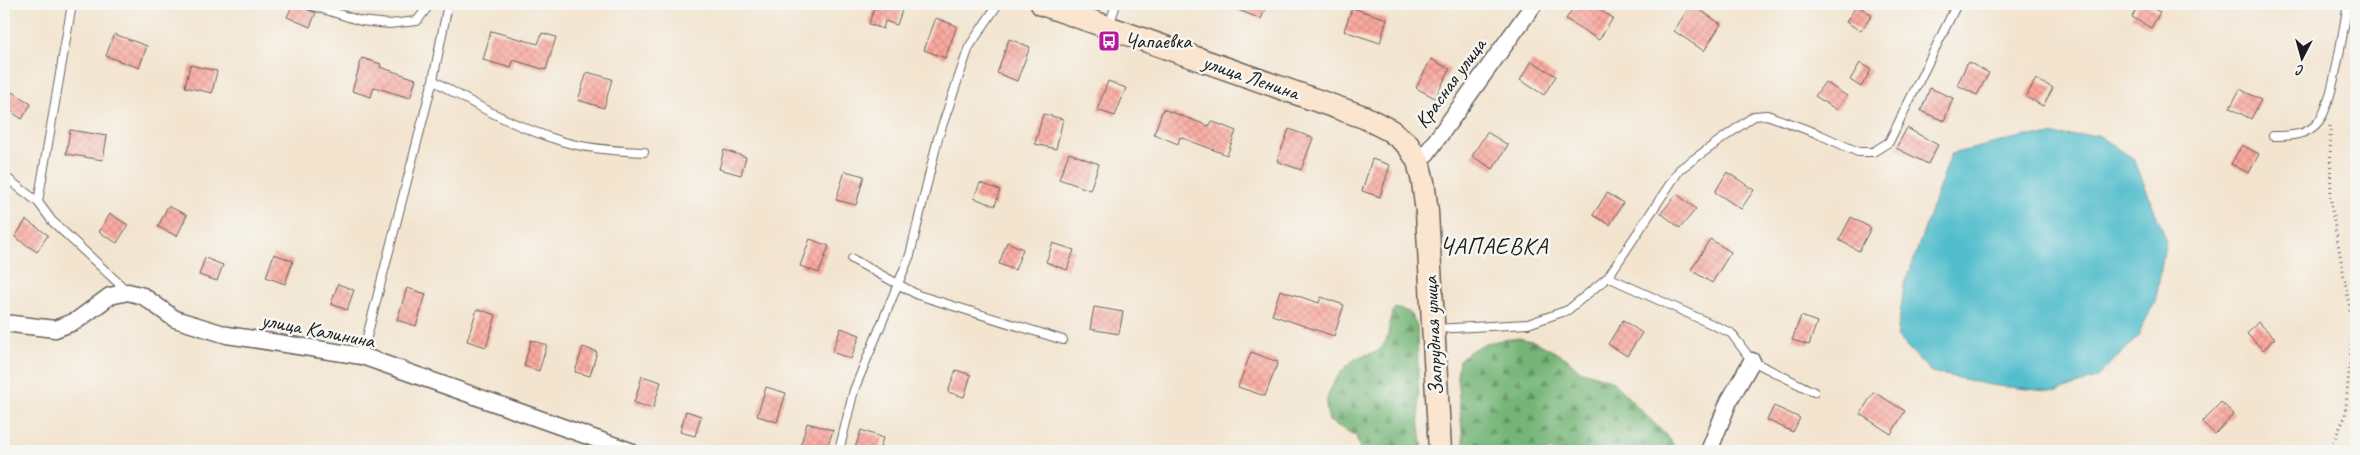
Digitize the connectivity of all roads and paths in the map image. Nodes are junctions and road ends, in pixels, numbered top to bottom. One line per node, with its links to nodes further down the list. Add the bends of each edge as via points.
1 (72, 4): 18 (lane)
2 (308, 4): 3 (lane, via 361,20 389,24 417,21)
3 (430, 4)
4 (448, 4): 12 (lane)
5 (998, 4): 21 (lane, via 969,48 938,138)
6 (1042, 4): 11 (street, улица Ленина)
7 (1116, 4): 11 (lane)
8 (1534, 4): 16 (street, Красная улица)
9 (1957, 4): 20 (lane, via 1889,142 1873,152 1858,152 1767,115 1754,116 1680,169)
10 (2348, 4): 13 (lane)
11 (1109, 27): 16 (street, улица Ленина, via 1364,117 1391,131 1408,146)
12 (433, 80): 15 (lane, via 471,104 561,141 613,151); 26 (lane)
13 (2330, 96): 14 (lane, via 2319,122 2299,135); 33 (path, via 2331,205 2353,326 2345,417)
14 (2273, 136)
15 (644, 152)
16 (1418, 161): 24 (street, Запрудная улица, via 1427,212)
17 (4, 176): 18 (lane)
18 (38, 202): 22 (lane, via 52,222)
19 (852, 259): 21 (lane)
20 (1608, 278): 24 (lane, via 1568,310 1528,324); 27 (lane, via 1731,333)
21 (900, 284): 25 (lane, via 918,295); 30 (lane, via 854,390)
22 (128, 292): 23 (street, via 110,296 76,321 54,329); 26 (street, улица Калинина, via 143,296 175,319 227,335)
23 (4, 323)
24 (1432, 329): 31 (street, Запрудная улица)
25 (1063, 340)
26 (362, 356): 29 (street, улица Калинина)
27 (1752, 361): 28 (lane); 32 (street, via 1729,401)
28 (1814, 392)
29 (630, 451)
30 (839, 451)
31 (1440, 451)
32 (1709, 451)
33 (2329, 451)

